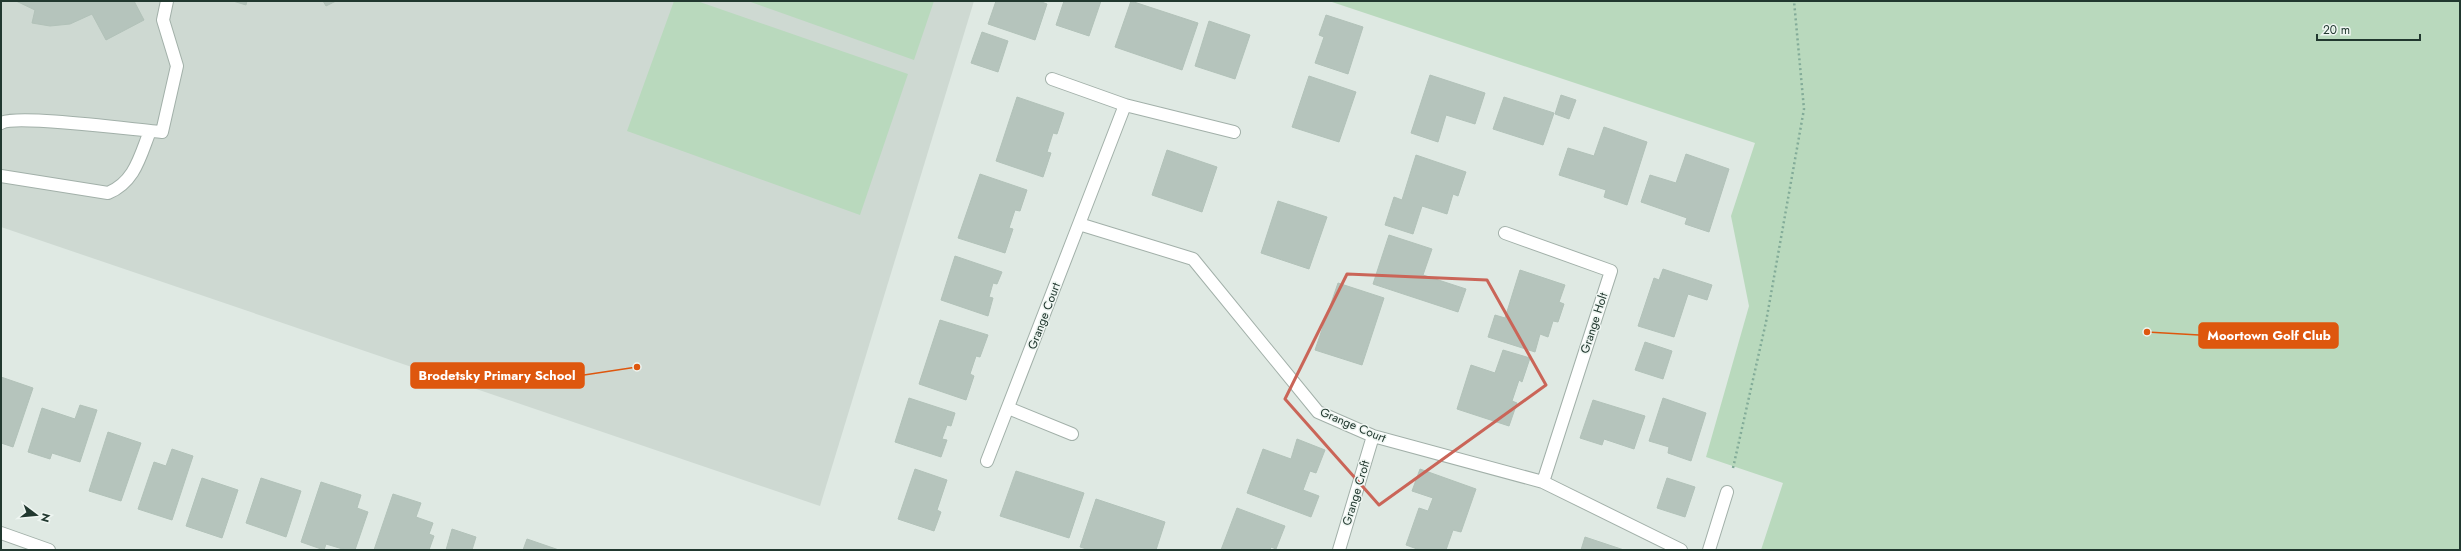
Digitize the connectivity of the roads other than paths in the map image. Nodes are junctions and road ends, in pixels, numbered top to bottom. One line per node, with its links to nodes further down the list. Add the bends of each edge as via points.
1 (167, 1): 5 (street, via 163,20 177,66 162,132)
2 (1052, 79): 3 (street)
3 (1125, 104): 6 (street); 8 (street, Grange Court)
4 (1, 123): 5 (street, via 5,120 31,120)
5 (150, 131): 7 (street, via 133,174 120,188 108,193)
6 (1234, 132)
7 (1, 176)
8 (1079, 224): 10 (street, Grange Court); 12 (street, Grange Court, via 1193,259 1318,412)
9 (1505, 233): 14 (street, Grange Holt, via 1611,271)
10 (1008, 408): 11 (street); 13 (street, Grange Court)
11 (1072, 434)
12 (1373, 436): 14 (street, Grange Court); 18 (street, Grange Croft)
13 (987, 462)
14 (1543, 482): 19 (street, Grange Court)
15 (1728, 492): 20 (street)
16 (1, 533): 17 (street)
17 (48, 550)
18 (1338, 550)
19 (1680, 550)
20 (1710, 550)

